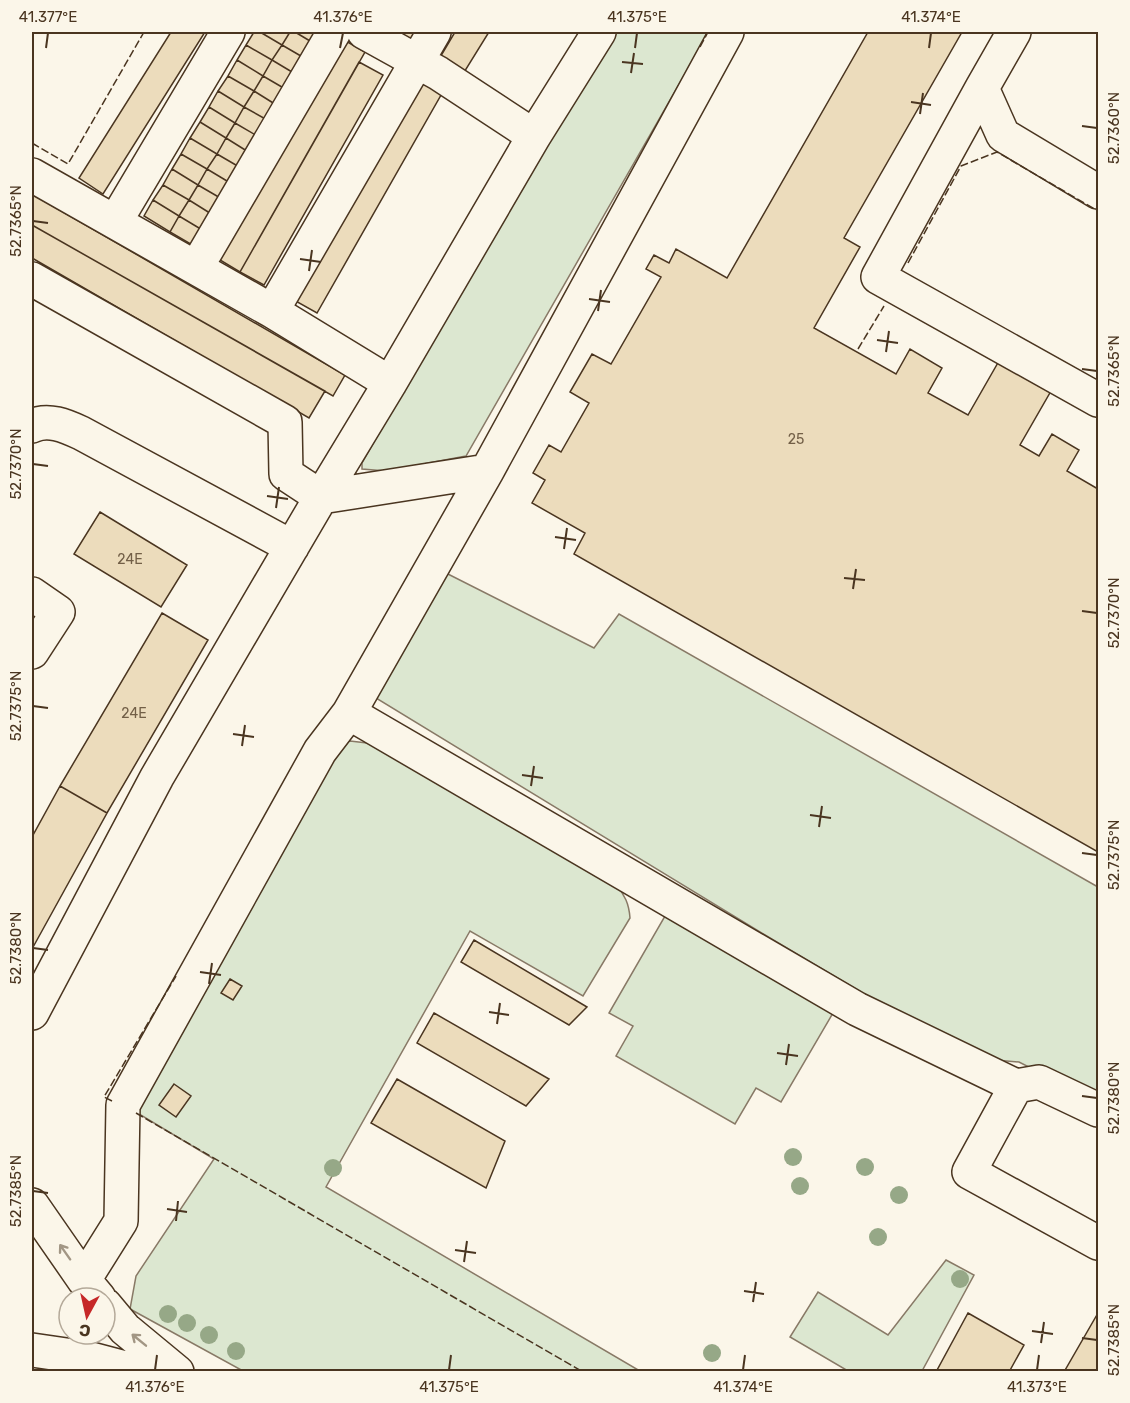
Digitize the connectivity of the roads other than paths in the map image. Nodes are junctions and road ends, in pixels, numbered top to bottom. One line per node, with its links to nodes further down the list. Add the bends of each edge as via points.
1 (228, 32): 13 (street)
2 (334, 32): 14 (street)
3 (364, 32): 8 (street)
4 (434, 32): 8 (street)
5 (599, 32): 10 (street)
6 (727, 32): 20 (street)
7 (1014, 32): 9 (street)
8 (417, 61): 10 (street); 16 (street)
9 (982, 88): 12 (street, via 1003,135); 18 (street, via 878,277)
10 (534, 136): 17 (street)
11 (32, 175): 13 (street)
12 (1098, 192)
13 (115, 222): 14 (street)
14 (196, 268): 16 (street)
15 (32, 279): 21 (street, via 285,422 286,474)
16 (272, 311): 17 (street)
17 (390, 383): 21 (street)
18 (1098, 400)
19 (32, 426): 22 (street, via 55,423 81,433)
20 (487, 471): 21 (street); 25 (street)
21 (321, 497): 22 (street)
22 (292, 547): 26 (street, via 157,777)
23 (32, 594): 24 (street, via 58,612)
24 (32, 652)
25 (349, 712): 27 (street, via 857,1009); 32 (street, via 320,751 123,1105 121,1221)
26 (32, 1013)
27 (1016, 1086): 28 (street, via 1039,1082); 30 (street, via 969,1173)
28 (1098, 1110)
29 (32, 1205): 31 (street, one-way to 29)
30 (1098, 1243)
31 (90, 1286)
32 (93, 1286)
33 (117, 1319): 37 (street, one-way to 33)
34 (32, 1350): 35 (street)
35 (82, 1365): 36 (street)
36 (140, 1371)
37 (177, 1371)

